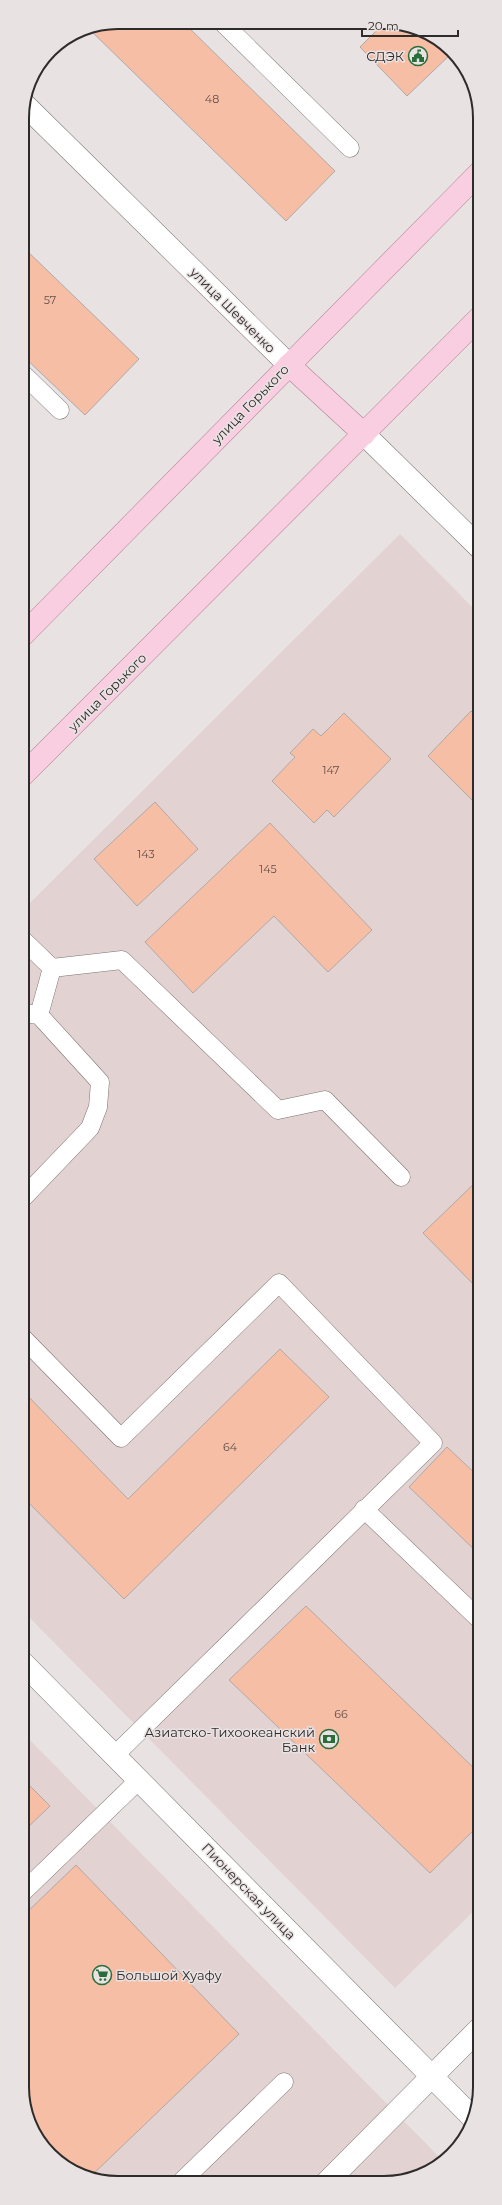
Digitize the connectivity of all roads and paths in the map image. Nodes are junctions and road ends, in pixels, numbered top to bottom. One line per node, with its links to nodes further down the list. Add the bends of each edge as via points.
1 (229, 29): 3 (lane)
2 (29, 109): 6 (street, улица Шевченко)
3 (350, 148)
4 (473, 179): 6 (main road, улица Горького)
5 (473, 324): 9 (main road, улица Горького)
6 (289, 365): 9 (main road, улица Шевченко); 11 (main road, улица Горького)
7 (29, 380): 8 (lane)
8 (60, 410)
9 (364, 434): 10 (street, улица Шевченко); 12 (main road, улица Горького)
10 (473, 542)
11 (29, 629)
12 (29, 769)
13 (29, 946): 14 (lane)
14 (52, 968): 15 (lane); 16 (lane, via 122,960 278,1110 325,1100)
15 (31, 1014): 17 (lane, via 100,1082 98,1106 90,1128)
16 (401, 1177)
17 (29, 1191)
18 (29, 1344): 19 (lane, via 122,1438 279,1282 433,1442)
19 (364, 1509): 20 (lane); 22 (lane)
20 (473, 1613)
21 (29, 1669): 22 (street, Пионерская улица)
22 (115, 1755): 23 (street, Пионерская улица)
23 (140, 1779): 24 (lane); 26 (street, Пионерская улица)
24 (29, 1886)
25 (473, 2035): 26 (street)
26 (431, 2077): 28 (street, Пионерская улица); 30 (street)
27 (284, 2082): 29 (lane)
28 (469, 2114)
29 (187, 2176)
30 (333, 2176)

